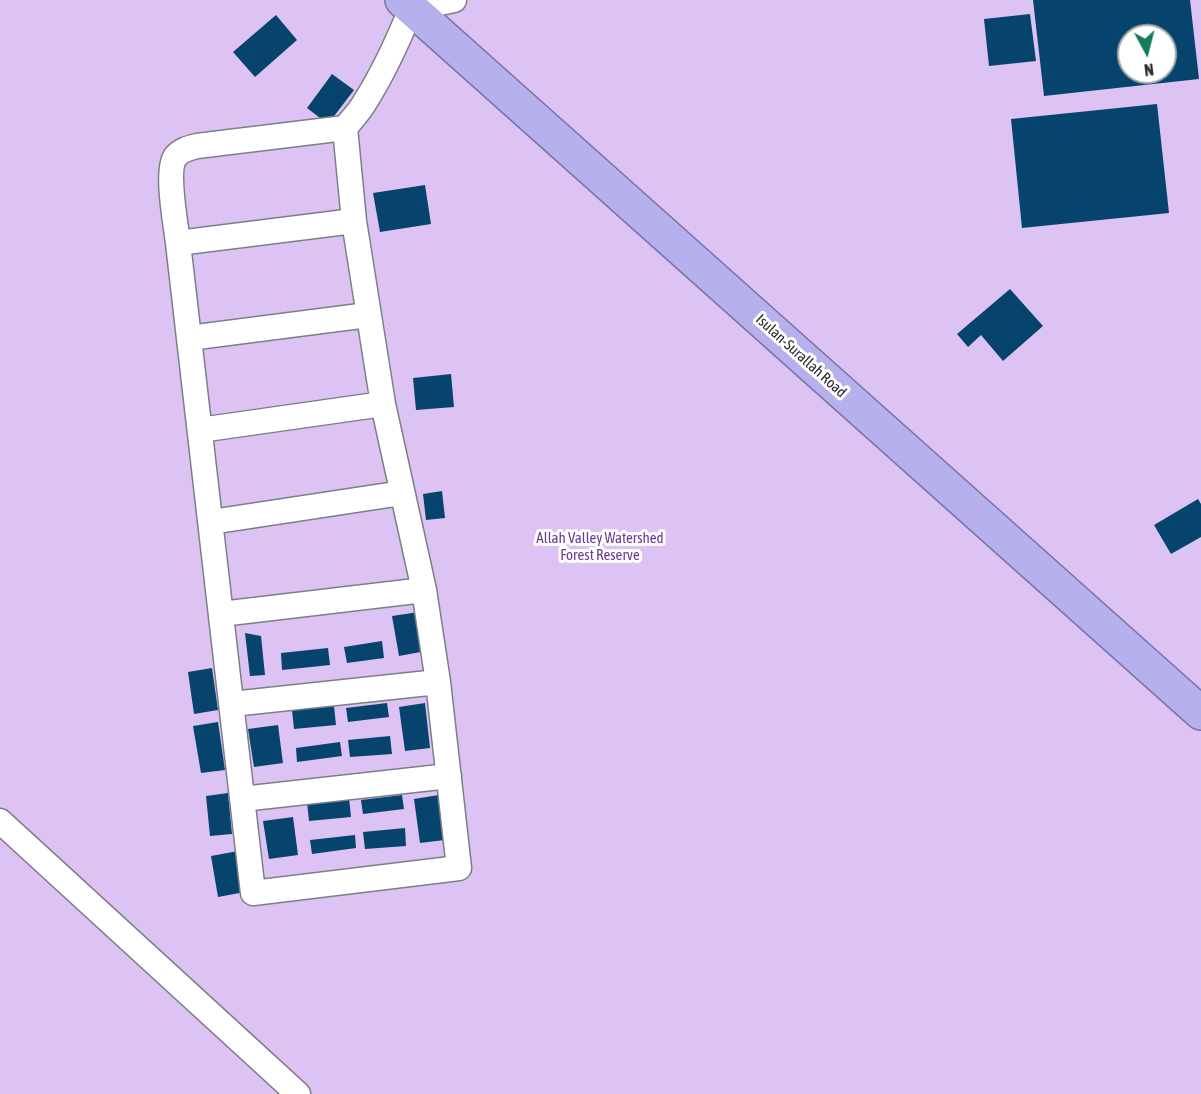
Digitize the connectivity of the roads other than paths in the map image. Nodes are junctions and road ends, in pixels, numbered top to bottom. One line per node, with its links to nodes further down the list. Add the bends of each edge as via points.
1 (454, 0): 2 (street)
2 (406, 4): 3 (street, via 389,60); 16 (highway, Isulan-Surallah Road)
3 (345, 128): 4 (street); 5 (street, via 185,149 171,166)
4 (354, 220): 5 (street); 6 (street)
5 (178, 243): 7 (street)
6 (368, 315): 7 (street); 8 (street)
7 (189, 338): 9 (street)
8 (383, 404): 9 (street); 10 (street)
9 (200, 430): 11 (street)
10 (402, 493): 11 (street); 12 (street)
11 (211, 522): 13 (street)
12 (424, 590): 13 (street); 14 (street)
13 (221, 614): 15 (street)
14 (438, 682): 15 (street); 17 (street)
15 (231, 704): 18 (street)
16 (1201, 713)
17 (449, 776): 18 (street); 18 (street, via 459,868 253,893)
18 (242, 799)
19 (0, 820): 20 (street)
20 (298, 1094)

